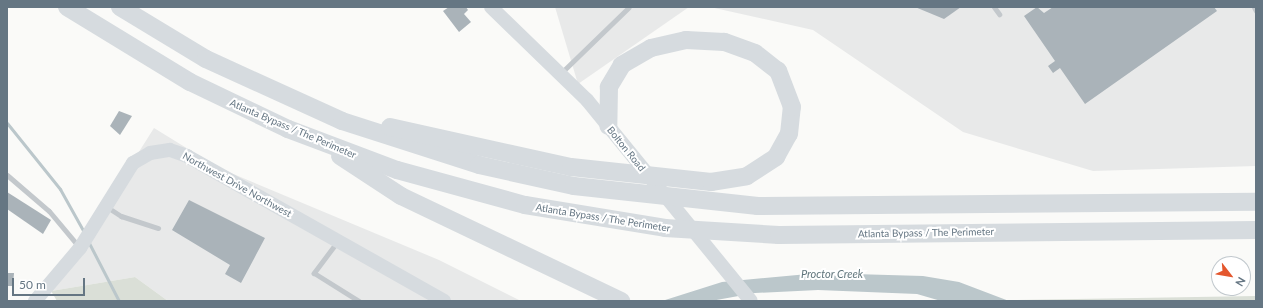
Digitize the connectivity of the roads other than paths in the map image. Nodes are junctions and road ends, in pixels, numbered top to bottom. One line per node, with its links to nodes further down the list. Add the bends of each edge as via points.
1 (67, 7): 12 (highway, Atlanta Bypass / The Perimeter, via 190,82)
2 (120, 7): 10 (highway, via 206,58)
3 (491, 7): 9 (street, Bolton Road)
4 (629, 7): 9 (lane)
5 (994, 7): 8 (lane)
6 (1254, 7): 7 (lane)
7 (1256, 12)
8 (999, 14)
9 (562, 72): 11 (street, Bolton Road)
10 (308, 106): 11 (highway, via 571,167 711,182 747,176 776,157 789,134 792,107 778,71 755,53 724,42 686,40 651,48 622,66 609,87); 14 (highway, via 388,137 479,165 574,186 688,201 812,207)
11 (608, 126): 24 (street, Bolton Road)
12 (322, 143): 17 (highway, Atlanta Bypass / The Perimeter, via 478,194 525,205 672,228 779,235); 20 (highway, via 401,196)
13 (7, 175): 19 (lane, via 49,211)
14 (1256, 202)
15 (106, 206): 16 (lane, via 121,216); 18 (street, Northwest Drive Northwest, via 133,163 150,153 170,150 187,156); 19 (street, Northwest Drive Northwest)
16 (158, 228)
17 (1256, 230)
18 (337, 242): 22 (lane, via 314,273); 23 (street, Northwest Drive Northwest)
19 (80, 248): 21 (street, Northwest Drive Northwest)
20 (617, 299)
21 (35, 301)
22 (359, 301)
23 (444, 301)
24 (751, 301)

